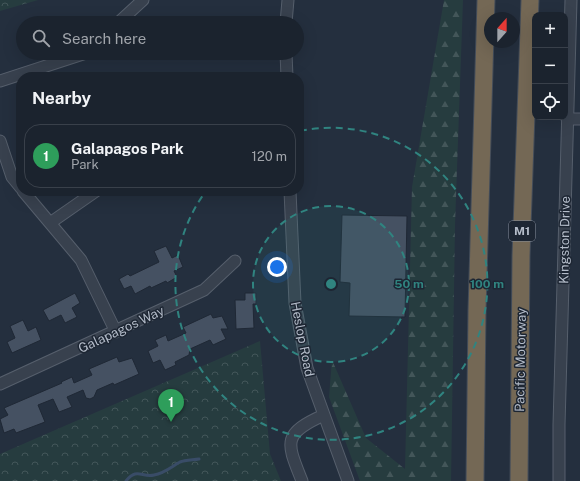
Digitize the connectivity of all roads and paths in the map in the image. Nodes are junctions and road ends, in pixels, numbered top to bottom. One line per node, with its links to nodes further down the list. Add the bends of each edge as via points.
1 (143, 0): 6 (street)
2 (288, 0): 7 (street)
3 (486, 0): 30 (highway)
4 (530, 0): 31 (highway, Pacific Motorway / M1)
5 (571, 0): 14 (street, Kingston Drive)
6 (126, 16)
7 (287, 16)
8 (64, 60): 10 (street)
9 (286, 60): 11 (street)
10 (28, 72)
11 (287, 72)
12 (16, 76): 13 (street)
13 (0, 81)
14 (568, 89)
15 (568, 119): 16 (street)
16 (580, 119)
17 (567, 120): 32 (street, Kingston Drive)
18 (0, 141): 19 (street)
19 (16, 182)
20 (27, 196): 23 (street)
21 (89, 196): 23 (street)
22 (290, 196): 27 (street, Heslop Road, via 295,303 307,368)
23 (50, 223): 25 (street, via 81,260)
24 (235, 261): 25 (street, Galapagos Way, via 204,290)
25 (116, 332): 26 (street, Galapagos Way)
26 (0, 383)
27 (324, 415): 28 (street, via 305,424 292,438 292,457); 29 (street, Heslop Road)
28 (302, 481)
29 (348, 481)
30 (475, 481)
31 (518, 481)
32 (559, 481)

